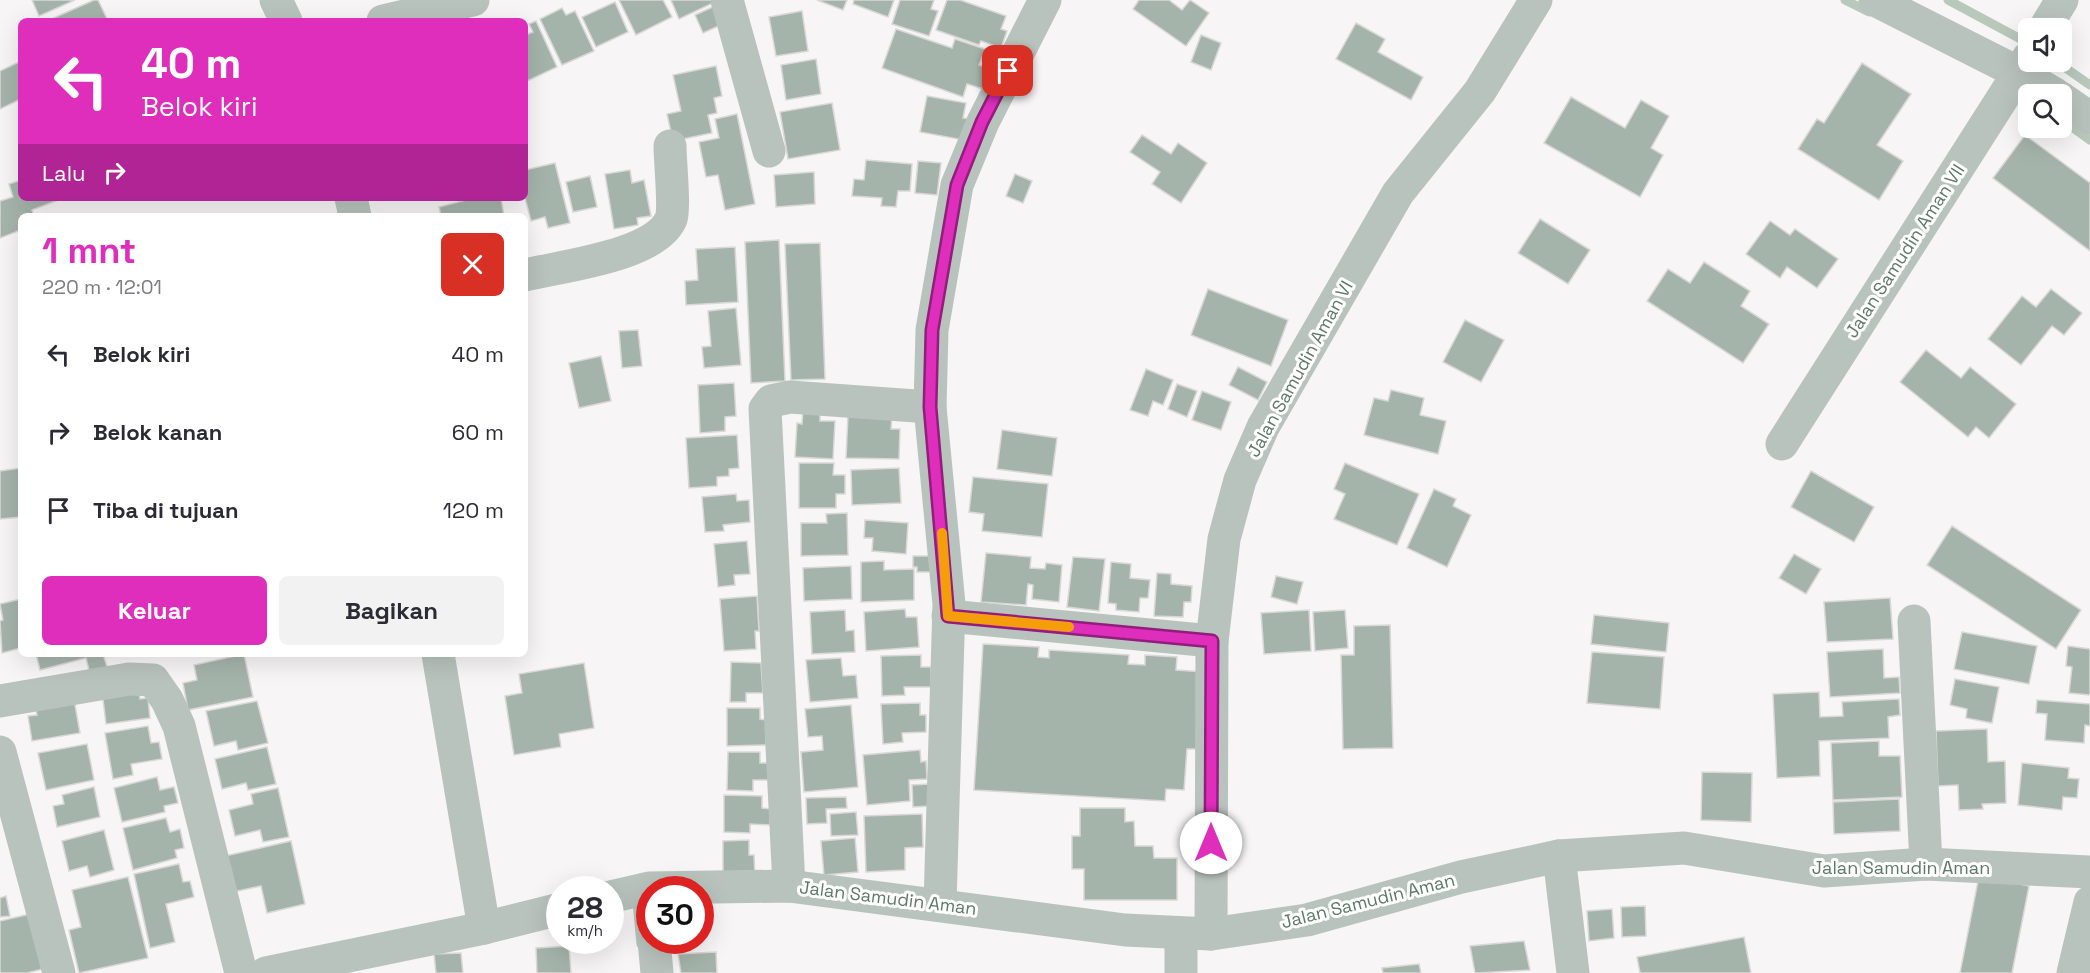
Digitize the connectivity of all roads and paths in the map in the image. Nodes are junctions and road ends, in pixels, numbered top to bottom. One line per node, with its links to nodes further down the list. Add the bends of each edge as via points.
1 (276, 0): 8 (street)
2 (473, 0): 9 (street)
3 (727, 0): 18 (street)
4 (1045, 0): 20 (street, via 982,122 957,185 932,330)
5 (1536, 0): 24 (street, Jalan Samudin Aman VI, via 1480,91 1398,193 1263,427 1240,480 1224,539)
6 (1875, 0): 11 (street)
7 (2062, 0): 10 (street)
8 (285, 18)
9 (396, 18)
10 (2051, 18)
11 (2018, 62)
12 (2020, 72): 21 (street, Jalan Samudin Aman VII)
13 (2031, 72): 14 (street)
14 (2044, 84)
15 (2072, 106): 16 (street)
16 (2090, 118)
17 (670, 146): 19 (street, via 672,217 662,234 641,246)
18 (769, 151)
19 (528, 274)
20 (930, 407): 22 (street); 31 (street, via 790,397 771,401 765,409)
21 (1782, 444)
22 (948, 616): 24 (street); 34 (street)
23 (1914, 621): 29 (street)
24 (1212, 641): 37 (street, Jalan Samudin Aman VI)
25 (439, 657): 36 (street)
26 (0, 701): 41 (street, via 129,680 153,680 179,726)
27 (0, 752): 40 (street)
28 (1559, 856): 29 (street, Jalan Samudin Aman, via 1684,848 1824,871); 37 (street, Jalan Samudin Aman, via 1461,877 1307,920); 45 (street)
29 (1926, 864): 30 (street, Jalan Samudin Aman)
30 (2090, 872)
31 (789, 886): 32 (street, Jalan Samudin Aman); 34 (street, Jalan Samudin Aman)
32 (714, 889)
33 (2090, 903): 46 (street)
34 (940, 904): 37 (street, Jalan Samudin Aman, via 1125,930)
35 (546, 912): 36 (street)
36 (484, 928): 39 (street)
37 (1196, 934): 44 (street, Jalan Samudin Aman VI)
38 (655, 954): 43 (street)
39 (316, 967): 42 (street)
40 (59, 973)
41 (241, 973)
42 (266, 973)
43 (657, 973)
44 (1181, 973)
45 (1573, 973)
46 (2073, 973)

